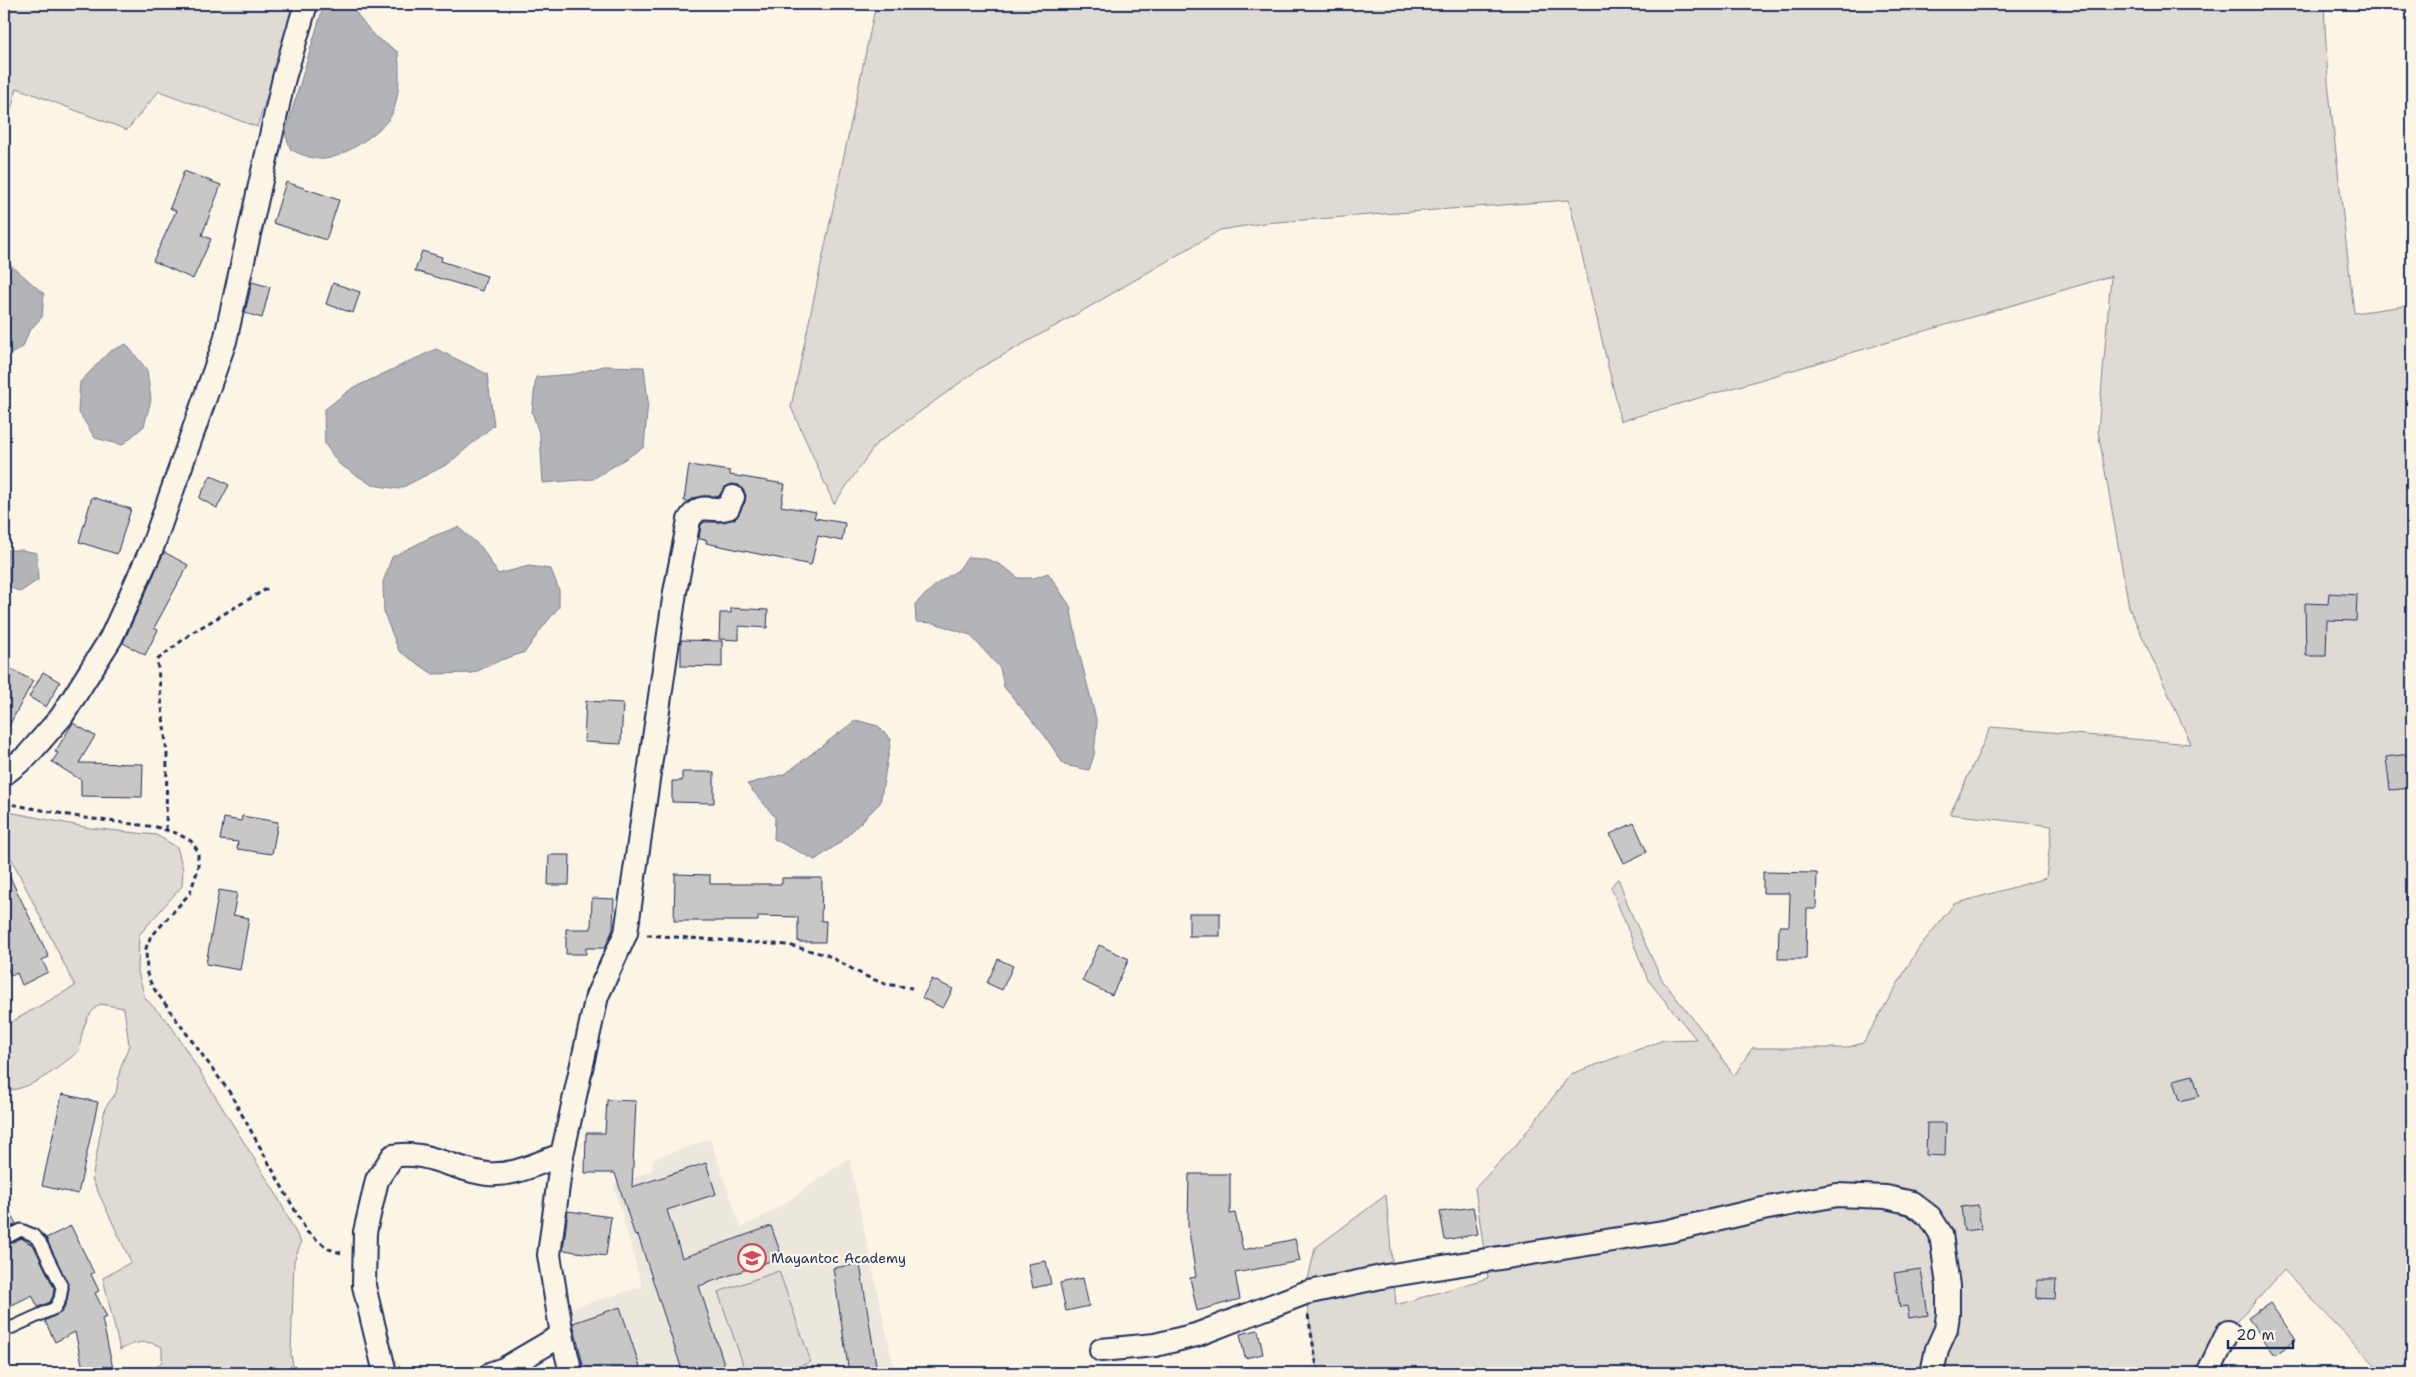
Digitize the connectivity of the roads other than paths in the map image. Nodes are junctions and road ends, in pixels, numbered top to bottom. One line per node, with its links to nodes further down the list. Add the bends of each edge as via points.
1 (306, 4): 3 (street, via 284,78 225,341 152,548 111,638 62,716 27,756)
2 (732, 497): 4 (street, via 728,508 703,508 693,512 688,520 626,933 597,996)
3 (4, 774)
4 (562, 1155): 8 (street, via 549,1255); 10 (street, via 516,1173 487,1174 414,1154 393,1156 376,1180 365,1232 364,1286)
5 (4, 1239): 6 (lane, via 21,1230 33,1235 40,1242 62,1287 55,1308)
6 (4, 1331)
7 (2228, 1332): 14 (street)
8 (562, 1335): 11 (street); 12 (street)
9 (1101, 1350): 13 (street, via 1155,1345 1196,1335 1305,1293 1386,1276 1669,1231 1837,1196 1886,1197 1912,1203 1930,1217 1941,1234 1948,1314)
10 (385, 1373)
11 (492, 1373)
12 (571, 1373)
13 (1932, 1373)
14 (2208, 1373)

